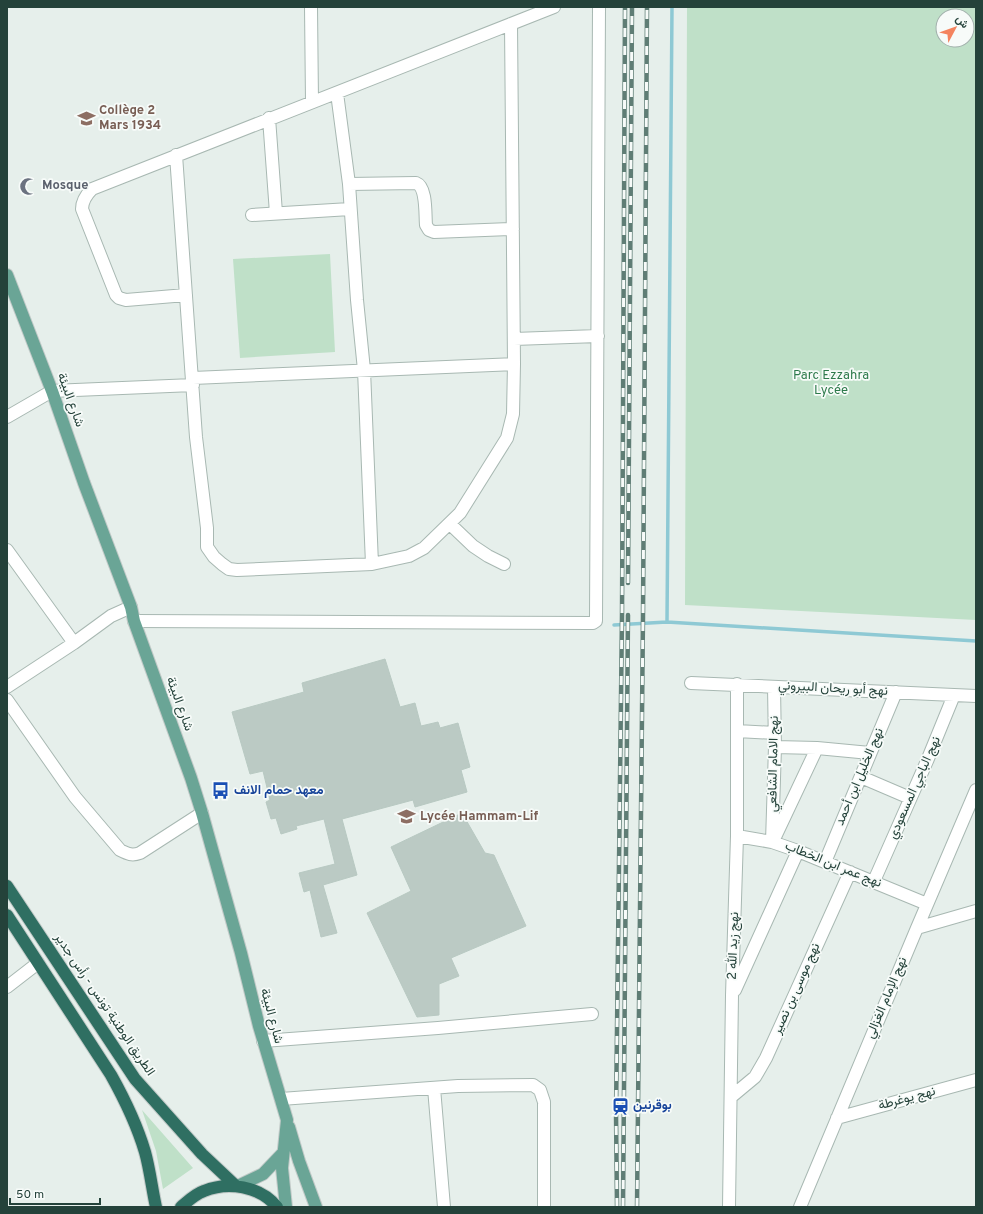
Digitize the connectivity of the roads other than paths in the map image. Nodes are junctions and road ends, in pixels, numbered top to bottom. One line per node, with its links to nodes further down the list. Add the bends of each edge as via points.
1 (311, 7): 7 (street)
2 (554, 7): 4 (street)
3 (599, 7): 17 (street)
4 (541, 9): 5 (street)
5 (511, 24): 6 (street); 14 (street)
6 (337, 93): 7 (street); 10 (street)
7 (312, 102): 8 (street)
8 (269, 118): 9 (street); 12 (street)
9 (176, 155): 16 (street); 16 (street, via 92,189 84,199 82,209 119,298 126,300)
10 (349, 184): 11 (street); 14 (street, via 420,184 423,190 426,225 434,232)
11 (350, 209): 12 (street); 20 (street)
12 (276, 213): 13 (street)
13 (252, 215)
14 (513, 229): 18 (street)
15 (7, 275): 22 (main road, شارع البيئة)
16 (186, 295): 21 (street)
17 (598, 336): 18 (street); 29 (street, via 594,622)
18 (514, 339): 19 (street)
19 (514, 364): 20 (street); 24 (street, via 513,414 507,438 460,513)
20 (364, 370): 21 (street); 26 (street)
21 (193, 382): 22 (street); 26 (street, via 207,547 214,557 229,569 237,570)
22 (52, 391): 23 (street); 28 (main road, شارع البيئة)
23 (7, 417)
24 (450, 524): 26 (street, via 424,548 409,556); 27 (street, via 473,546)
25 (7, 550): 30 (street)
26 (372, 564)
27 (504, 564)
28 (131, 607): 29 (main road, شارع البيئة); 30 (street, via 111,616)
29 (134, 621): 47 (main road, شارع البيئة)
30 (74, 643): 34 (street)
31 (691, 683): 32 (street, نهج أبو ريحان البيروني)
32 (737, 684): 33 (street, نهج أبو ريحان البيروني); 39 (street, نهج زيد الله 2)
33 (774, 686): 35 (street, نهج أبو ريحان البيروني); 40 (street, نهج الامام الشافعي)
34 (7, 687)
35 (896, 692): 36 (street, نهج أبو ريحان البيروني); 43 (street, نهج الخليل ابن أحمد)
36 (954, 695): 37 (street, نهج أبو ريحان البيروني); 46 (street, نهج الباجي المسعودي)
37 (976, 696)
38 (7, 700): 47 (street, via 75,797 126,854 133,856 140,853)
39 (737, 731): 40 (street); 48 (street, نهج زيد الله 2)
40 (775, 733): 41 (street, نهج الامام الشافعي)
41 (775, 747): 42 (street); 49 (street, نهج الامام الشافعي)
42 (817, 748): 43 (street); 49 (street)
43 (870, 754): 44 (street, نهج الخليل ابن أحمد)
44 (861, 777): 46 (street); 51 (street, نهج الخليل ابن أحمد)
45 (976, 790): 55 (street, نهج الإمام الغزالي)
46 (910, 798): 53 (street, نهج الباجي المسعودي)
47 (202, 813): 63 (main road, شارع البيئة)
48 (737, 836): 49 (street, نهج عمر ابن الخطاب); 61 (street, نهج زيد الله 2)
49 (772, 842): 50 (street, نهج عمر ابن الخطاب)
50 (798, 851): 51 (street, نهج عمر ابن الخطاب); 61 (street)
51 (825, 862): 52 (street, نهج عمر ابن الخطاب)
52 (850, 872): 53 (street, نهج عمر ابن الخطاب); 66 (street, نهج موسى بن نصير, via 766,1058 755,1077)
53 (874, 881): 55 (street, نهج عمر ابن الخطاب)
54 (7, 886): 71 (highway, الطريق الوطنية تونس - رأس جدير, via 135,1079 202,1154)
55 (927, 904): 58 (street, نهج الإمام الغزالي)
56 (976, 911): 58 (street)
57 (7, 915): 59 (highway)
58 (917, 928): 68 (street, نهج الإمام الغزالي)
59 (38, 963): 60 (street); 72 (highway, via 125,1102 145,1152)
60 (7, 987)
61 (732, 995): 66 (street, نهج زيد الله 2)
62 (592, 1014): 63 (street)
63 (263, 1041): 67 (main road, شارع البيئة)
64 (976, 1080): 68 (street, نهج يوغرطة)
65 (434, 1088): 67 (street); 77 (street); 78 (street, via 533,1085 540,1090 544,1102)
66 (731, 1098): 79 (street, نهج زيد الله 2)
67 (281, 1100): 69 (main road, شارع البيئة)
68 (837, 1118): 80 (street, نهج الإمام الغزالي)
69 (287, 1120): 70 (main road, شارع البيئة); 76 (main road)
70 (283, 1153): 71 (main road, via 263,1174); 75 (main road, شارع البيئة)
71 (237, 1186): 73 (highway, via 203,1191); 74 (highway, via 257,1191)
72 (156, 1207)
73 (181, 1207)
74 (278, 1207)
75 (286, 1207)
76 (316, 1207)
77 (444, 1207)
78 (544, 1207)
79 (729, 1207)
80 (800, 1207)

